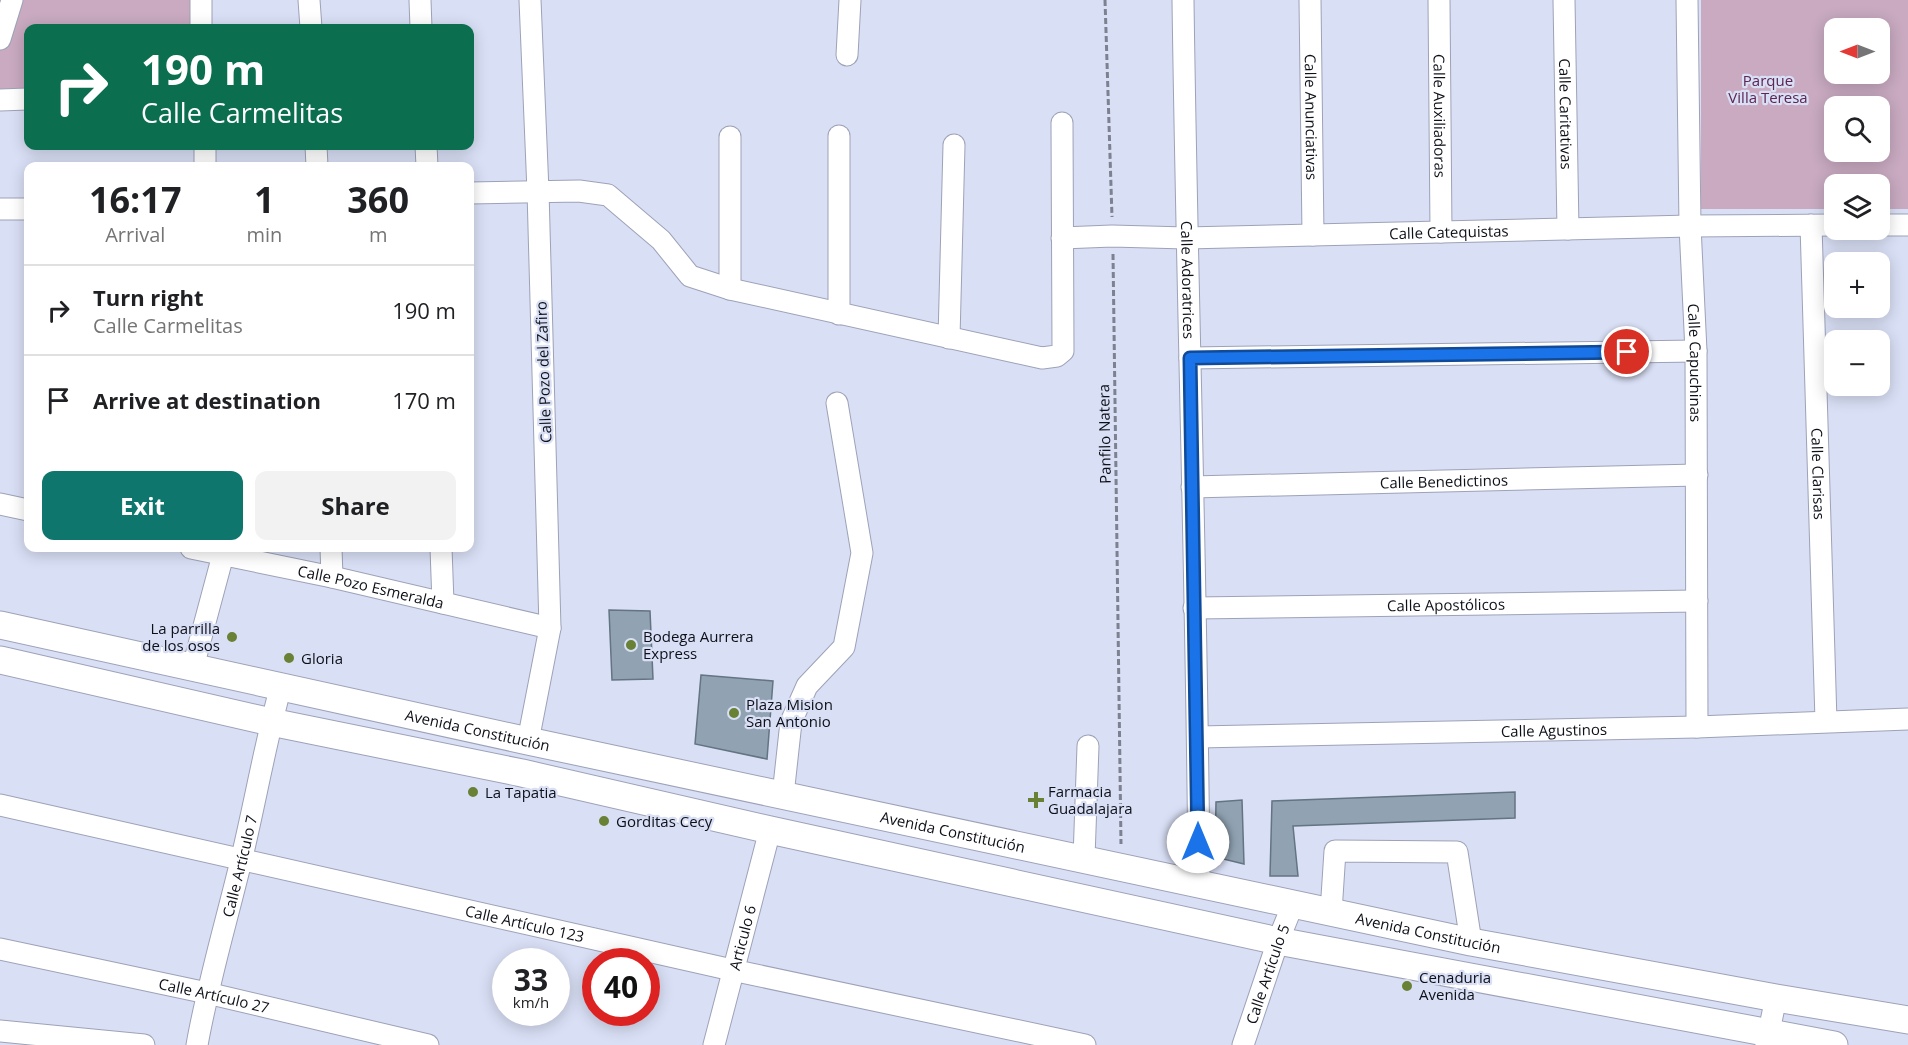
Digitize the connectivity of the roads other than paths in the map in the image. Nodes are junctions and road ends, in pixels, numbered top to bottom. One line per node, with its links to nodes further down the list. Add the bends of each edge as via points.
1 (12, 0): 15 (street)
2 (201, 0): 12 (street)
3 (309, 0): 13 (street)
4 (420, 0): 14 (street)
5 (530, 0): 23 (street, Calle Pozo del Zafiro)
6 (850, 0): 16 (street)
7 (1183, 0): 36 (street, Calle Adoratrices)
8 (1310, 0): 34 (street, Calle Anunciativas)
9 (1439, 0): 33 (street, Calle Auxiliadoras)
10 (1564, 0): 32 (street, Calle Caritativas)
11 (1687, 0): 31 (street, Calle Capuchinas)
12 (201, 24)
13 (311, 24)
14 (421, 24)
15 (0, 39)
16 (847, 56)
17 (24, 99): 18 (street)
18 (0, 100)
19 (1062, 123): 35 (street)
20 (839, 136): 38 (street)
21 (730, 137): 37 (street)
22 (954, 146): 39 (street)
23 (538, 191): 24 (street); 37 (street, via 608,195 661,240 690,276); 56 (street, Calle Pozo del Zafiro)
24 (474, 193)
25 (0, 209): 26 (street)
26 (24, 209)
27 (1812, 225): 28 (street, Calle Catequistas); 31 (street, Calle Catequistas); 62 (street, Calle Clarisas)
28 (1824, 225)
29 (1890, 225): 30 (street)
30 (1908, 225)
31 (1690, 226): 32 (street, Calle Catequistas); 40 (street, Calle Capuchinas)
32 (1568, 229): 33 (street, Calle Catequistas)
33 (1442, 232): 34 (street, Calle Catequistas)
34 (1313, 235): 36 (street, Calle Catequistas)
35 (1062, 238): 36 (street, Calle Catequistas); 39 (street, via 1063,351 1042,358)
36 (1186, 238): 41 (street, Calle Adoratrices)
37 (730, 289): 38 (street)
38 (839, 315): 39 (street)
39 (949, 338)
40 (1696, 351): 41 (street); 43 (street, Calle Capuchinas)
41 (1190, 358): 44 (street, Calle Adoratrices)
42 (837, 403): 67 (street, via 862,553 844,646 807,686 791,722)
43 (1697, 475): 44 (street, Calle Benedictinos); 52 (street, Calle Capuchinas)
44 (1192, 487): 54 (street, Calle Adoratrices)
45 (0, 504): 46 (street)
46 (24, 509)
47 (222, 552): 58 (street)
48 (226, 552): 51 (street, Calle Pozo Esmeralda)
49 (331, 552): 51 (street)
50 (441, 552): 53 (street)
51 (332, 577): 53 (street, Calle Pozo Esmeralda)
52 (1697, 601): 54 (street, Calle Apostólicos); 63 (street, Calle Capuchinas)
53 (444, 603): 56 (street, Calle Pozo Esmeralda)
54 (1194, 608): 64 (street, Calle Adoratrices)
55 (0, 625): 58 (main road, Avenida Constitución)
56 (550, 628): 65 (street, Calle Pozo del Zafiro)
57 (0, 660): 61 (main road)
58 (193, 667): 59 (main road, Avenida Constitución)
59 (281, 686): 61 (street, Calle Artículo 7); 65 (main road, Avenida Constitución)
60 (1908, 719): 62 (street, Calle Agustinos)
61 (271, 722): 69 (main road); 71 (street, Calle Artículo 7)
62 (1826, 722): 63 (street, Calle Agustinos)
63 (1697, 727): 64 (street, Calle Agustinos)
64 (1198, 737): 72 (street, Calle Adoratrices)
65 (528, 741): 67 (main road, Avenida Constitución)
66 (1089, 746): 70 (street)
67 (783, 795): 70 (main road, Avenida Constitución)
68 (0, 805): 71 (street, Calle Artículo 123)
69 (770, 830): 75 (main road); 78 (street, Articulo 6)
70 (1084, 858): 72 (main road, Avenida Constitución)
71 (242, 860): 78 (street, Calle Artículo 123); 79 (street, Calle Artículo 7)
72 (1198, 884): 73 (main road, Avenida Constitución)
73 (1293, 904): 74 (main road, Avenida Constitución); 75 (street, Calle Artículo 5)
74 (1331, 912): 76 (main road, Avenida Constitución); 76 (street, via 1335,851 1457,852)
75 (1278, 941): 83 (main road); 89 (street, Calle Artículo 5)
76 (1471, 942): 80 (main road, Avenida Constitución)
77 (0, 949): 79 (street, Calle Artículo 27)
78 (732, 970): 87 (street, Articulo 6); 88 (street, Calle Artículo 123)
79 (207, 993): 85 (street, Calle Artículo 7); 86 (street, Calle Artículo 27)
80 (1776, 998): 81 (main road, Avenida Constitución); 83 (street)
81 (1901, 1014)
82 (0, 1031): 84 (street)
83 (1767, 1039): 90 (main road)
84 (144, 1045)
85 (197, 1045)
86 (428, 1045)
87 (714, 1045)
88 (1085, 1045)
89 (1243, 1045)
90 (1834, 1045)

